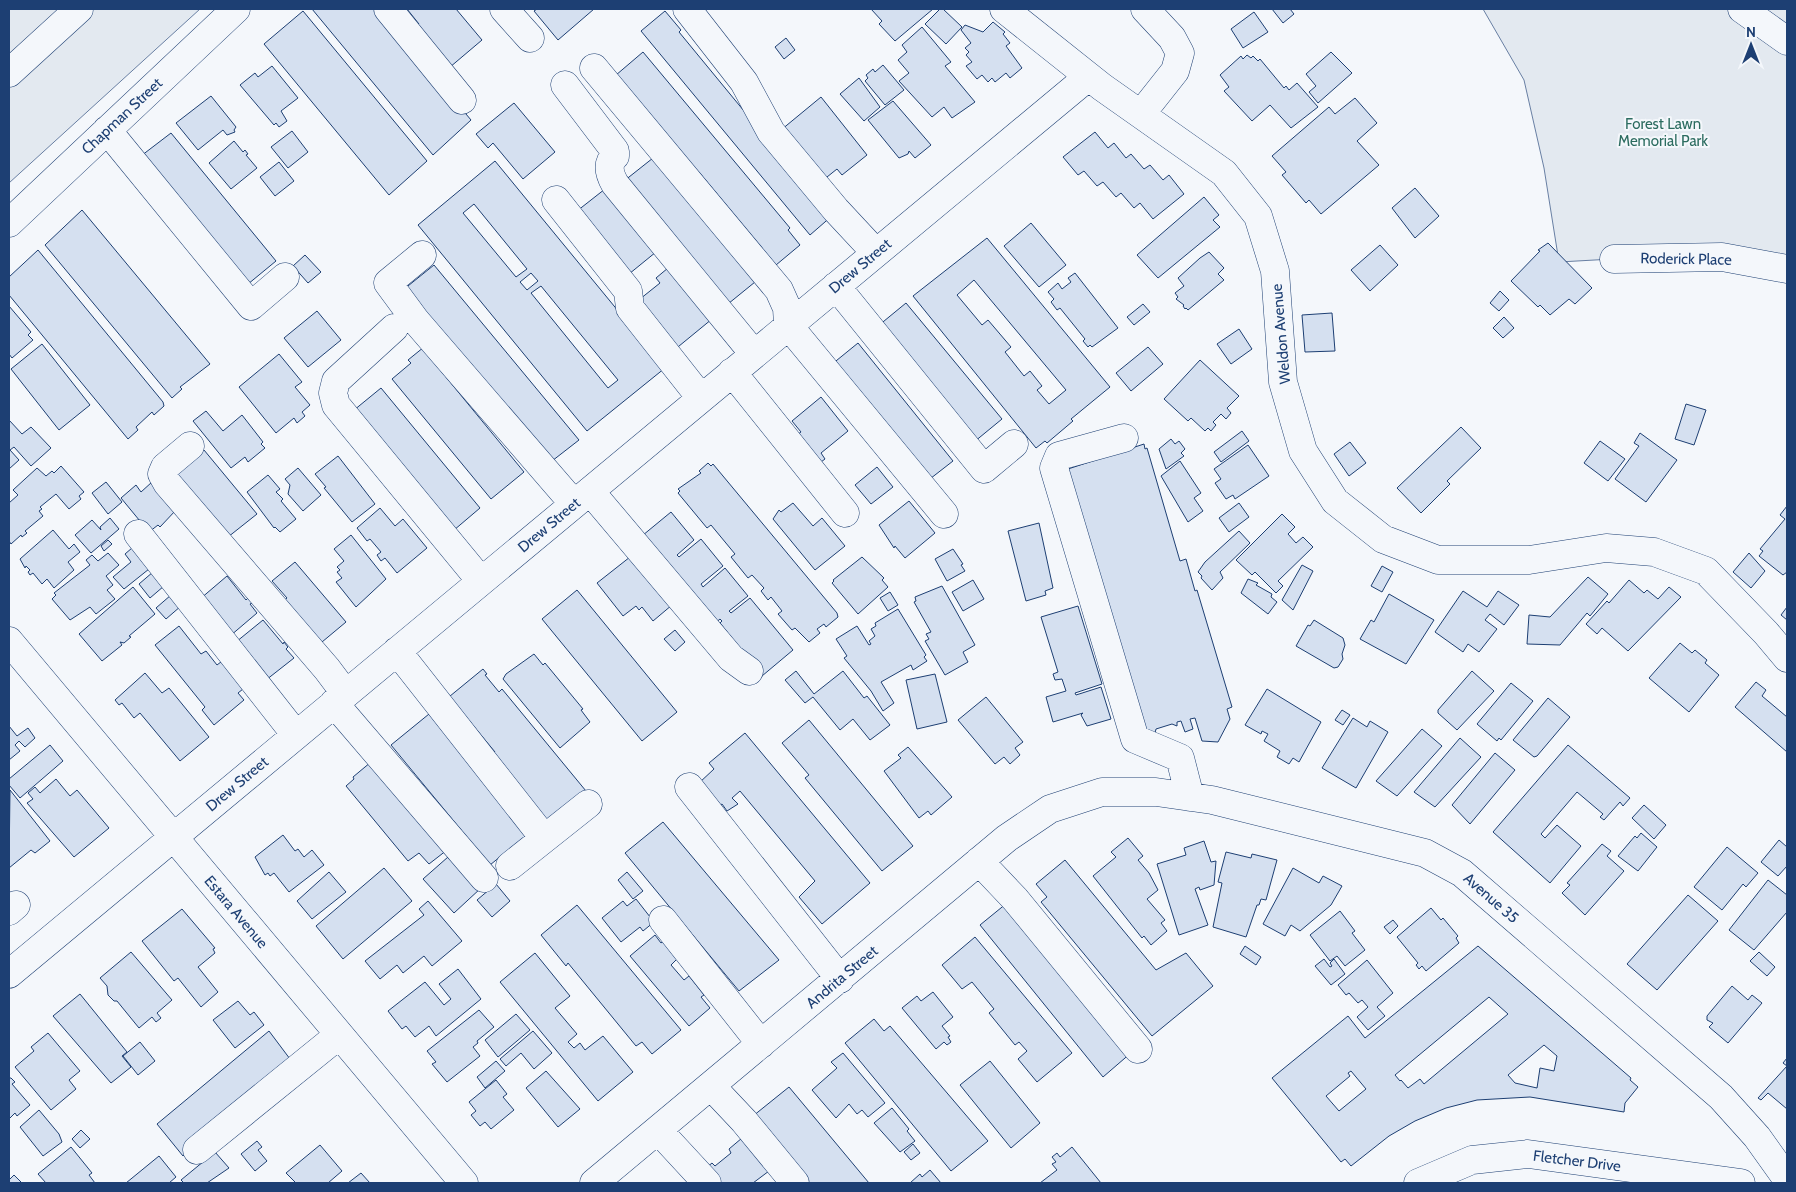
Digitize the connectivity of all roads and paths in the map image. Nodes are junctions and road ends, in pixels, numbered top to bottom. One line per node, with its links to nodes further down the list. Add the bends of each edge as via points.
1 (79, 9): 12 (street)
2 (236, 9): 17 (street, Chapman Street)
3 (388, 9): 15 (street)
4 (504, 9): 9 (street)
5 (687, 9): 20 (street, via 749,89 771,132)
6 (1004, 9): 13 (street, Weldon Avenue)
7 (1144, 9): 16 (street, via 1172,38 1180,53 1175,71)
8 (1742, 9): 10 (street)
9 (530, 38)
10 (1787, 41)
11 (594, 68): 26 (street, via 779,290 787,308)
12 (9, 73)
13 (1088, 77): 16 (street, Weldon Avenue); 20 (street, Drew Street)
14 (565, 85): 28 (street, via 615,151 609,168 614,184)
15 (462, 100)
16 (1141, 114): 41 (street, Weldon Avenue, via 1224,173 1258,216 1275,271 1283,382 1303,451 1335,501 1382,539 1438,560 1528,560 1606,548 1654,552 1706,571)
17 (107, 130): 19 (street, Chapman Street); 24 (street, via 251,306)
18 (556, 200): 30 (street, via 628,291 630,308)
19 (9, 223)
20 (876, 253): 25 (street, Drew Street)
21 (422, 254): 34 (street, via 388,283 423,328)
22 (1614, 259): 23 (street, Roderick Place, via 1722,257)
23 (1787, 269)
24 (285, 277)
25 (836, 286): 26 (street, Drew Street); 32 (street, via 984,469)
26 (788, 326): 28 (street, Drew Street); 36 (street)
27 (394, 328): 38 (street, via 336,381 333,393 336,405)
28 (754, 354): 29 (street, Drew Street)
29 (732, 372): 30 (street, Drew Street); 35 (street)
30 (701, 398): 34 (street, Drew Street)
31 (1124, 438): 47 (street, via 1059,456 1054,468 1135,739 1180,758)
32 (1014, 444)
33 (190, 446): 43 (street, via 165,467 162,474 167,483 327,669)
34 (582, 498): 38 (street, Drew Street); 42 (street, via 731,658)
35 (845, 513)
36 (944, 514)
37 (138, 534): 44 (street)
38 (482, 581): 40 (street, Drew Street)
39 (9, 641): 49 (street, Estara Avenue)
40 (397, 651): 43 (street, Drew Street); 50 (street)
41 (1787, 658)
42 (749, 671)
43 (339, 698): 44 (street, Drew Street); 53 (street)
44 (296, 735): 49 (street, Drew Street)
45 (689, 787): 56 (street)
46 (1102, 792): 47 (street, Avenue 35, via 1156,792); 51 (street, Andrita Street, via 1050,809)
47 (1190, 797): 64 (street, Avenue 35, via 1425,853 1462,872 1721,1098 1757,1137)
48 (588, 804): 50 (street)
49 (173, 837): 55 (street, Drew Street); 58 (street, Estara Avenue)
50 (544, 838): 52 (street)
51 (986, 856): 56 (street, Andrita Street); 57 (street); 60 (street, via 1015,899)
52 (510, 866)
53 (484, 878)
54 (663, 920): 59 (street)
55 (10, 972)
56 (840, 979): 59 (street, Andrita Street)
57 (1111, 999)
58 (339, 1035): 63 (street); 65 (street, Estara Avenue)
59 (761, 1044): 61 (street, Andrita Street)
60 (1138, 1049)
61 (711, 1086): 62 (street, Andrita Street); 68 (street)
62 (658, 1130): 66 (street, Andrita Street); 67 (street)
63 (197, 1150)
64 (1787, 1179)
65 (464, 1183)
66 (594, 1183)
67 (707, 1183)
68 (795, 1183)
69 (1418, 1183): 70 (street, Fletcher Drive, via 1472,1160 1528,1154)
70 (1740, 1183)

